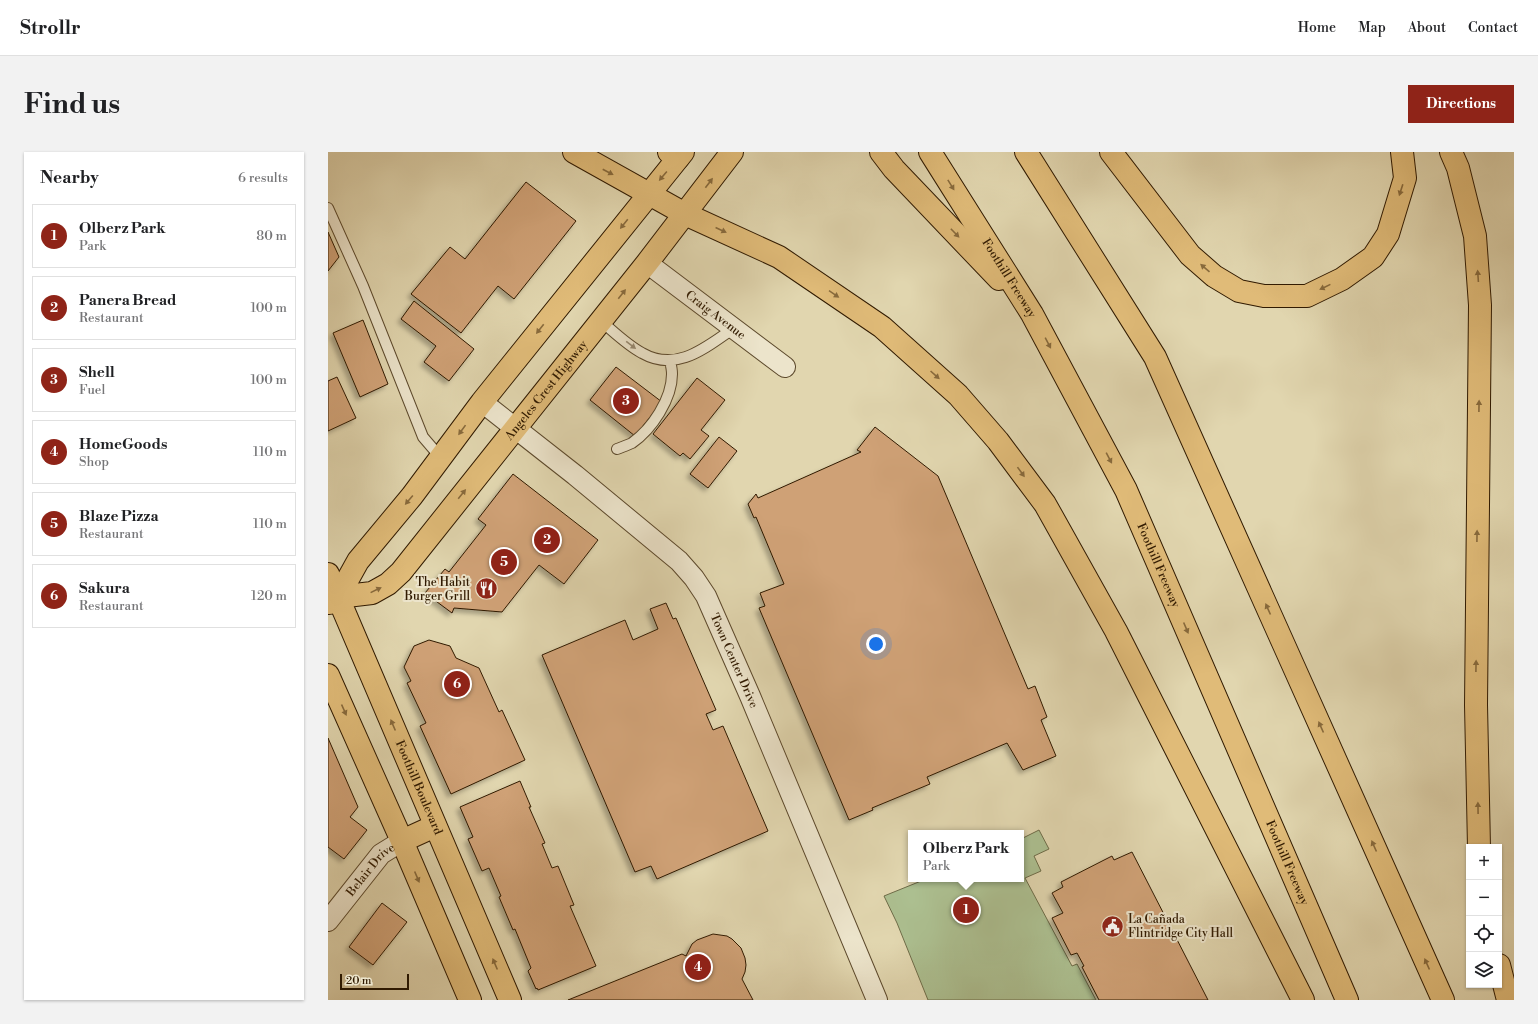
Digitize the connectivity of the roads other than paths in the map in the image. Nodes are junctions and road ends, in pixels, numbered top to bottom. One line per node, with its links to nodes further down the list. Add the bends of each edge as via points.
1 (574, 152): 10 (main road, one-way to 10)
2 (732, 152): 12 (main road, Angeles Crest Highway, one-way to 2)
3 (882, 152): 14 (main road, one-way to 14, via 894,168)
4 (930, 152): 14 (main road, Foothill Freeway, one-way to 14)
5 (1026, 152): 36 (main road, one-way to 5, via 1155,357)
6 (1111, 152): 7 (main road, one-way to 6, via 1405,178 1388,234 1373,257 1342,279 1307,296 1264,296 1240,291 1214,276 1190,255)
7 (1402, 152)
8 (1451, 152): 28 (main road, one-way to 8, via 1476,705 1480,305 1475,236 1458,168)
9 (677, 154): 10 (main road, one-way to 10)
10 (649, 194): 12 (main road); 19 (main road, one-way to 19)
11 (328, 208): 22 (lane, via 363,286 423,437)
12 (685, 214): 13 (main road, Angeles Crest Highway); 34 (main road, one-way to 34, via 779,256 882,326 958,395 998,441 1045,504 1116,631)
13 (647, 263): 15 (main road, Angeles Crest Highway, one-way to 13); 16 (street, Craig Avenue)
14 (1032, 314): 35 (main road, Foothill Freeway, one-way to 35, via 1126,490)
15 (601, 321): 17 (lane, one-way to 17, via 642,353 657,360); 20 (main road, Angeles Crest Highway)
16 (734, 328): 17 (lane, via 693,354); 18 (street, Craig Avenue)
17 (670, 361): 21 (lane, via 670,388 655,419 631,443)
18 (785, 367)
19 (482, 402): 20 (street, Town Center Drive); 22 (main road, one-way to 22)
20 (515, 428): 24 (main road, Angeles Crest Highway, one-way to 20, via 372,593 388,584 401,572); 33 (street, Town Center Drive, via 679,561 706,596 799,810)
21 (617, 449)
22 (441, 458): 24 (main road, one-way to 24, via 358,561)
23 (328, 574): 24 (main road, Foothill Boulevard)
24 (333, 600): 26 (main road, Foothill Boulevard, one-way to 24)
25 (328, 675): 27 (main road, one-way to 27)
26 (435, 826): 27 (main road); 32 (main road, Foothill Boulevard, one-way to 26)
27 (402, 841): 29 (street, Belair Drive, via 381,854); 31 (main road, one-way to 31)
28 (1479, 844)
29 (328, 921)
30 (1502, 977): 37 (main road)
31 (470, 1000)
32 (510, 1000)
33 (877, 1000)
34 (1303, 1000)
35 (1347, 1000)
36 (1443, 1000)
37 (1508, 1000)

